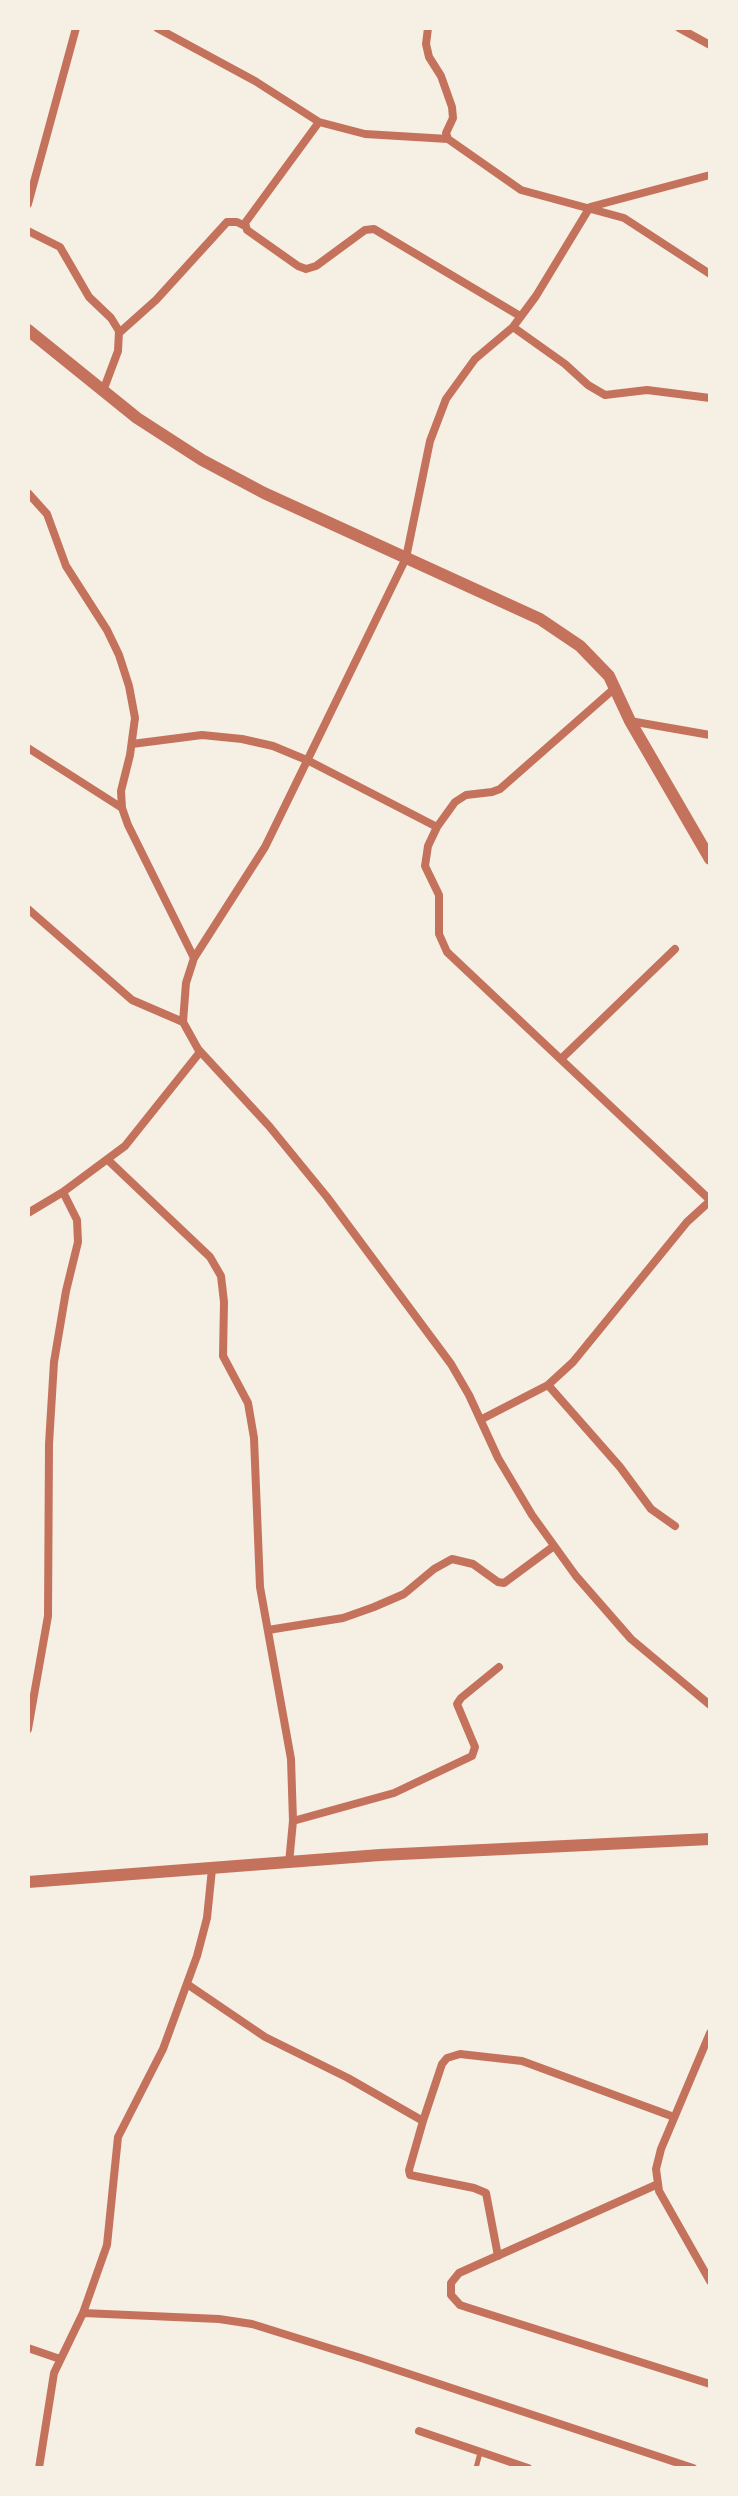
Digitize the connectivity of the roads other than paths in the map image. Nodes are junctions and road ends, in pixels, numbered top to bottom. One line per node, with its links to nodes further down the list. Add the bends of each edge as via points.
1 (76, 28): 9 (street)
2 (157, 28): 6 (street)
3 (428, 28): 7 (street, via 429,57 452,107)
4 (679, 28): 5 (street)
5 (710, 45)
6 (319, 122): 7 (street, via 365,134); 11 (street)
7 (448, 139): 10 (street, via 521,190)
8 (710, 175): 10 (street)
9 (28, 204)
10 (590, 207): 13 (street, via 636,224); 14 (street)
11 (245, 226): 14 (street, via 306,269 374,229); 17 (street, via 227,222)
12 (28, 231): 17 (street, via 60,247 84,290)
13 (710, 274)
14 (520, 316): 15 (street)
15 (513, 327): 19 (street, via 605,395 663,390); 21 (street, via 475,359 446,399 430,441)
16 (28, 330): 18 (street)
17 (119, 333): 18 (street)
18 (103, 391): 21 (street, via 202,460)
19 (710, 398)
20 (28, 493): 25 (street, via 47,514 66,566 119,655 135,718)
21 (406, 558): 22 (street, via 540,619 598,662); 27 (street)
22 (616, 687): 23 (street); 29 (street, via 500,789 460,798)
23 (630, 721): 24 (street); 30 (street)
24 (710, 735)
25 (132, 744): 27 (street, via 216,736 273,746); 28 (street)
26 (28, 748): 28 (street)
27 (309, 761): 29 (street); 33 (street, via 265,847)
28 (122, 808): 33 (street)
29 (437, 827): 36 (street, via 424,859 439,895 440,940)
30 (710, 859)
31 (28, 909): 34 (street, via 132,1000)
32 (675, 949): 36 (street)
33 (194, 958): 34 (street)
34 (183, 1022): 35 (street)
35 (200, 1052): 37 (street, via 136,1135); 42 (street, via 327,1197 451,1364)
36 (561, 1059): 39 (street)
37 (109, 1161): 38 (street); 45 (street, via 210,1257 221,1276 223,1356 252,1419 260,1587)
38 (63, 1192): 40 (street); 48 (street, via 77,1220 78,1242 54,1362 48,1616)
39 (710, 1201): 41 (street, via 687,1222 582,1353)
40 (28, 1213)
41 (548, 1385): 42 (street); 43 (street, via 651,1509)
42 (482, 1419): 44 (street, via 498,1458)
43 (675, 1526)
44 (554, 1546): 45 (street, via 504,1583 473,1564 452,1559 404,1594 374,1607 343,1618); 47 (street, via 631,1639)
45 (268, 1630): 49 (street, via 288,1738)
46 (499, 1667): 49 (street, via 457,1704 475,1747 472,1756 394,1793)
47 (710, 1705)
48 (28, 1729)
49 (293, 1821): 51 (street)
50 (710, 1839): 51 (street)
51 (289, 1863): 52 (street)
52 (212, 1869): 53 (street); 54 (street, via 204,1937)
53 (28, 1882)
54 (187, 1984): 57 (street, via 265,2037); 61 (street, via 163,2049 118,2137 107,2245)
55 (710, 2033): 56 (street)
56 (674, 2117): 57 (street, via 522,2061 460,2054 442,2064); 58 (street, via 658,2158)
57 (423, 2121): 59 (street, via 410,2175 486,2193)
58 (658, 2184): 59 (street); 60 (street)
59 (498, 2256): 64 (street, via 453,2278 451,2295 460,2305)
60 (710, 2281)
61 (83, 2313): 63 (street); 70 (street, via 252,2324)
62 (28, 2348): 63 (street)
63 (60, 2359): 67 (street, via 49,2393)
64 (710, 2384)
65 (419, 2431): 66 (street)
66 (480, 2452): 68 (lane); 69 (street)
67 (39, 2468)
68 (476, 2468)
69 (528, 2468)
70 (693, 2468)

